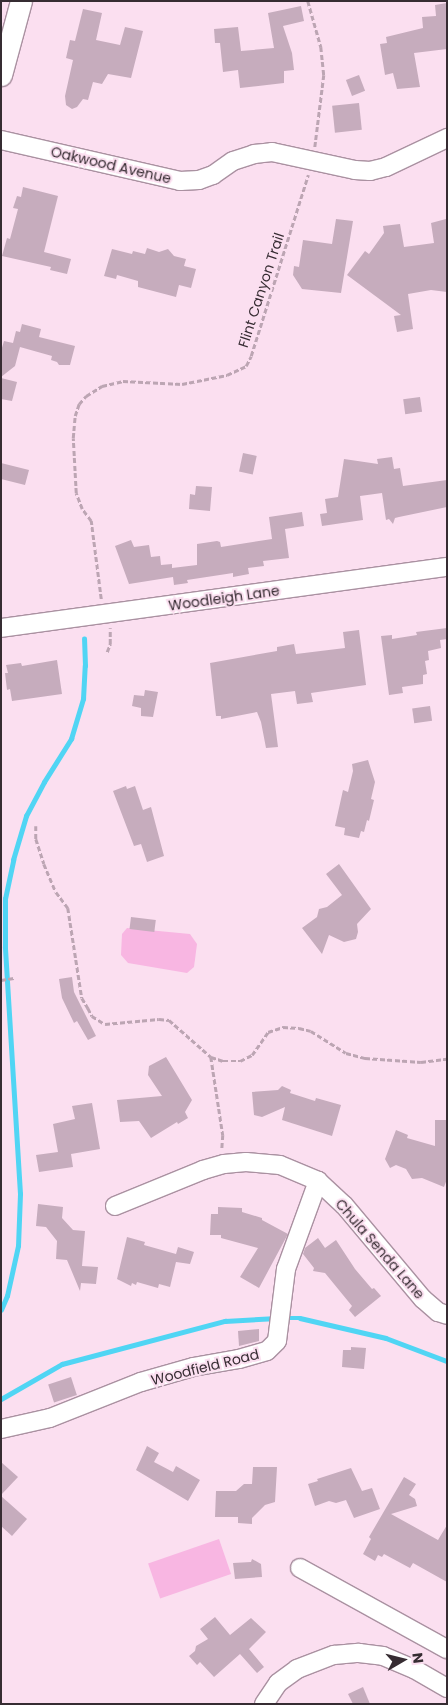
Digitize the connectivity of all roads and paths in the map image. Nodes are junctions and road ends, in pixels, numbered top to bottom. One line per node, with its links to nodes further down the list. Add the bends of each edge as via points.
1 (21, 1): 3 (street)
2 (308, 1): 6 (path, via 321,47 324,75)
3 (1, 75)
4 (447, 138): 5 (street, Oakwood Avenue, via 386,167 370,171 272,152 233,161 199,180 180,181)
5 (1, 140)
6 (314, 152)
7 (310, 171): 9 (path, Flint Canyon Trail, via 246,366 227,375 182,384 123,381 102,386 79,404 73,438 76,493 82,509 91,520)
8 (447, 567): 11 (street, Woodleigh Lane)
9 (101, 602)
10 (110, 624): 12 (path)
11 (1, 628)
12 (107, 652)
13 (36, 826): 16 (path, via 36,839 44,864 56,892 68,908 82,998 92,1016 105,1024 169,1020)
14 (14, 978): 15 (path)
15 (1, 980)
16 (212, 1056): 17 (path, via 223,1061 252,1055 268,1032 283,1026 310,1032 346,1053 365,1058 421,1062); 18 (path)
17 (447, 1059)
18 (224, 1164): 19 (street, Chula Senda Lane, via 280,1165); 20 (street, Chula Senda Lane)
19 (318, 1181): 21 (street, Chula Senda Lane, via 344,1205 423,1299); 22 (street, Woodfield Road, via 286,1269 277,1341 267,1351 141,1382 50,1418)
20 (115, 1206)
21 (447, 1315)
22 (1, 1430)
23 (300, 1568): 24 (street)
24 (447, 1649)
25 (447, 1688): 26 (street, via 384,1656 334,1655 297,1669 278,1683)
26 (264, 1704)

